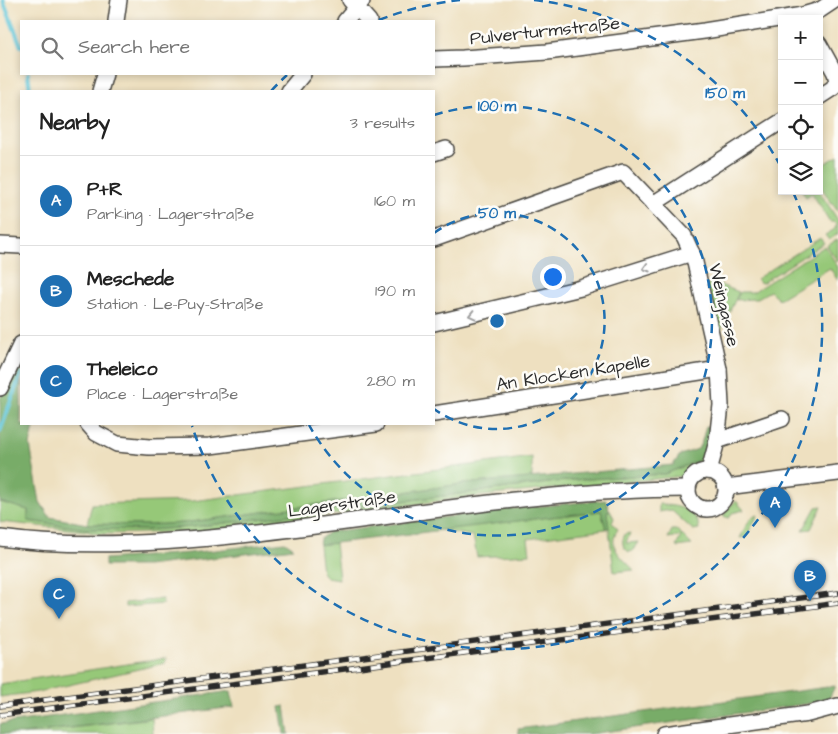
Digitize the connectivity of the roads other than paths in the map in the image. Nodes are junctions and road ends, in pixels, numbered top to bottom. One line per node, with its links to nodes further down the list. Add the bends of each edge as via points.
1 (118, 0): 5 (street)
2 (835, 0): 4 (street, Pulverturmstraße)
3 (356, 2): 6 (street); 7 (street)
4 (809, 15)
5 (116, 20)
6 (346, 20)
7 (368, 20)
8 (778, 21): 10 (street, Pulverturmstraße, via 547,52)
9 (823, 52): 15 (street, via 837,81)
10 (435, 59)
11 (105, 75): 13 (street)
12 (302, 75): 14 (street)
13 (100, 90)
14 (290, 90)
15 (823, 94)
16 (778, 124): 17 (street)
17 (653, 204): 18 (street, Weingasse, via 623,172); 21 (street, Weingasse, via 684,236)
18 (435, 239)
19 (0, 246): 20 (street)
20 (20, 246)
21 (692, 253): 22 (street, one-way to 22, via 580,288); 24 (street, Weingasse)
22 (435, 324)
23 (20, 346): 25 (street)
24 (719, 369): 26 (street, An Klocken Kapelle); 31 (street, Weingasse, via 721,405)
25 (0, 388)
26 (435, 414)
27 (782, 419): 31 (street)
28 (89, 425): 30 (street, via 96,433 117,444 148,447 210,446)
29 (364, 425): 30 (street)
30 (339, 427)
31 (717, 441): 32 (street, Weingasse)
32 (709, 471): 34 (street, via 720,475); 35 (street, via 693,477)
33 (838, 473): 34 (street)
34 (726, 486): 35 (street, via 725,496 719,505 708,508 696,505)
35 (688, 489): 36 (street, Lagerstraße, via 625,490 486,504 188,540 84,543)
36 (0, 538)
37 (838, 706): 38 (street, via 808,714)
38 (664, 734)

